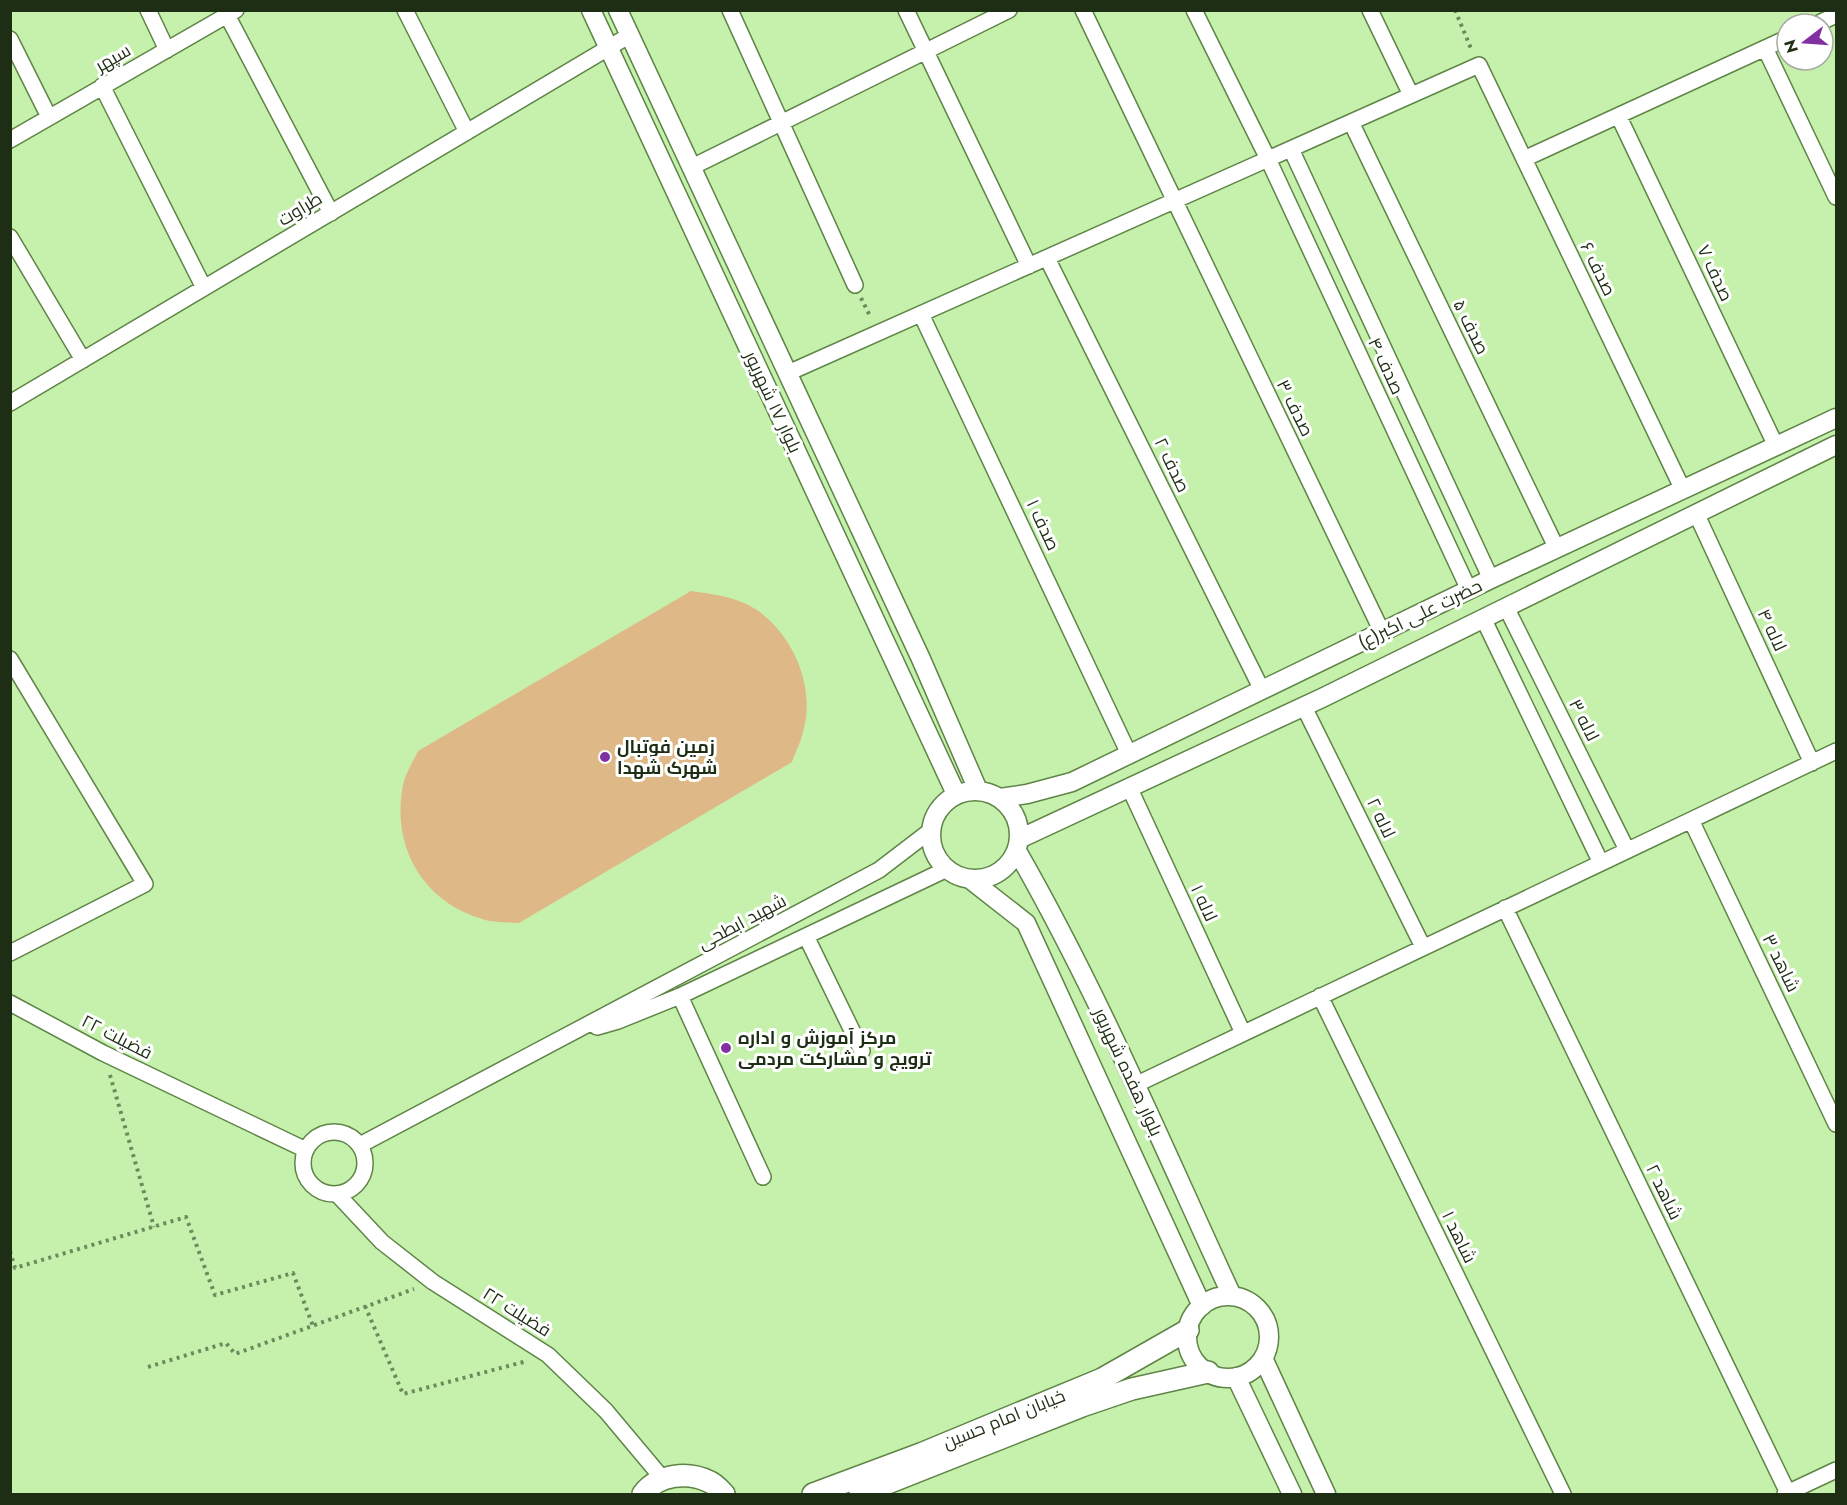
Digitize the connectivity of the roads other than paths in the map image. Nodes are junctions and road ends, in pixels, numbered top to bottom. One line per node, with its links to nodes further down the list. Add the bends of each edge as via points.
1 (148, 10): 17 (street)
2 (405, 10): 25 (street)
3 (591, 10): 16 (street, بلوار ۱۷ شهریور)
4 (618, 10): 12 (street, بلوار ۱۷ شهریور)
5 (730, 10): 23 (street)
6 (906, 10): 18 (street)
7 (1010, 10): 18 (street)
8 (1083, 10): 32 (street, صدف ۳)
9 (1194, 10): 28 (street, صدف ۴)
10 (1370, 10): 20 (street)
11 (232, 13): 17 (street, سپهر); 33 (street)
12 (630, 34): 16 (street, طراوت); 30 (street, بلوار ۱۷ شهریور)
13 (10, 39): 21 (street)
14 (1775, 43): 15 (street)
15 (1765, 48): 22 (street); 31 (street)
16 (608, 49): 25 (street, طراوت); 64 (street, بلوار ۱۷ شهریور)
17 (167, 50): 19 (street, سپهر)
18 (925, 51): 23 (street); 36 (street)
19 (102, 87): 21 (street, سپهر); 38 (street)
20 (1411, 95): 24 (street); 29 (street, صدف ۶, via 1479,65)
21 (49, 117): 26 (street, سپهر)
22 (1619, 117): 29 (street); 45 (street, صدف ۷)
23 (782, 122): 30 (street); 37 (street)
24 (1351, 122): 27 (street); 48 (street, صدف ۵)
25 (467, 132): 33 (street, طراوت)
26 (10, 140)
27 (1291, 149): 28 (street); 49 (street, صدف ۴)
28 (1268, 159): 32 (street); 50 (street, صدف ۴)
29 (1524, 159): 46 (street, صدف ۶)
30 (692, 167): 41 (street, بلوار ۱۷ شهریور)
31 (1836, 197)
32 (1173, 201): 35 (street); 53 (street, صدف ۳)
33 (331, 213): 38 (street, طراوت)
34 (10, 237): 40 (street)
35 (1047, 258): 36 (street); 55 (street, صدف ۲)
36 (1029, 266): 39 (street)
37 (855, 285)
38 (204, 288): 40 (street, طراوت)
39 (921, 314): 41 (street); 59 (street, صدف ۱)
40 (83, 360): 42 (street, طراوت)
41 (788, 373): 63 (street, بلوار ۱۷ شهریور)
42 (10, 403)
43 (1836, 418): 45 (street, حضرت علی اکبر(ع))
44 (1836, 445): 47 (street, حضرت علی اکبر(ع))
45 (1776, 446): 46 (street, حضرت علی اکبر(ع))
46 (1683, 490): 48 (street, حضرت علی اکبر(ع))
47 (1696, 513): 51 (street, حضرت علی اکبر(ع)); 60 (street, لاله ۴)
48 (1557, 549): 49 (street, حضرت علی اکبر(ع))
49 (1491, 579): 50 (street, حضرت علی اکبر(ع)); 51 (street)
50 (1469, 590): 52 (street); 53 (street, حضرت علی اکبر(ع))
51 (1506, 607): 52 (street, حضرت علی اکبر(ع)); 69 (street, لاله ۳)
52 (1483, 618): 56 (street, حضرت علی اکبر(ع)); 70 (street)
53 (1382, 633): 55 (street, حضرت علی اکبر(ع))
54 (10, 659): 76 (street, via 145,884)
55 (1262, 690): 57 (street, حضرت علی اکبر(ع))
56 (1304, 707): 61 (street, حضرت علی اکبر(ع)); 75 (street, لاله ۲)
57 (1163, 738): 59 (street, حضرت علی اکبر(ع)); 61 (street)
58 (1836, 751): 60 (street)
59 (1129, 754): 65 (street, حضرت علی اکبر(ع), via 1072,782)
60 (1812, 763): 66 (street)
61 (1177, 767): 62 (street, حضرت علی اکبر(ع))
62 (1130, 789): 68 (street, حضرت علی اکبر(ع)); 80 (street, لاله ۱)
63 (978, 790): 64 (street); 65 (street)
64 (956, 794): 67 (street, via 938,809)
65 (1000, 798): 68 (street, via 1015,816)
66 (1691, 820): 69 (street); 84 (street, شاهد ۳)
67 (930, 831): 71 (street, via 934,854); 81 (street, شهید ابطحی, via 879,870)
68 (1018, 845): 72 (street, via 1006,867 990,877); 83 (street, بلوار هفده شهریور)
69 (1627, 850): 70 (street)
70 (1601, 863): 73 (street)
71 (947, 869): 72 (street); 74 (street, شهید ابطحی)
72 (971, 880): 90 (street, بلوار هفده شهریور, via 1026,923)
73 (1505, 908): 75 (street); 104 (street, شاهد ۲)
74 (806, 936): 77 (street, شهید ابطحی); 82 (street)
75 (1423, 947): 78 (street)
76 (10, 953)
77 (680, 996): 81 (street, شهید ابطحی); 87 (street)
78 (1320, 996): 80 (street); 103 (street, شاهد ۱)
79 (10, 1003): 86 (street, فضیلت ۲۲)
80 (1244, 1033): 83 (street)
81 (566, 1037): 85 (street, شهید ابطحی)
82 (862, 1051)
83 (1135, 1085): 89 (street, بلوار هفده شهریور)
84 (1836, 1124)
85 (360, 1145): 86 (street, via 347,1134 332,1131 316,1137); 88 (street, via 366,1160 363,1176 353,1189)
86 (306, 1150): 88 (street, via 303,1166 308,1181 321,1192)
87 (763, 1177)
88 (337, 1194): 96 (street, فضیلت ۲۲, via 382,1242 433,1282 548,1355 606,1411)
89 (1232, 1296): 90 (street); 92 (street, via 1254,1305 1264,1318 1269,1343)
90 (1202, 1305): 91 (street)
91 (1188, 1330): 93 (street, via 1193,1357); 99 (main road, خیابان امام حسین, via 1102,1380)
92 (1263, 1358): 94 (street, via 1249,1372); 102 (street)
93 (1208, 1372): 94 (street); 100 (main road, خیابان امام حسین, via 1132,1389 1082,1406)
94 (1236, 1377): 101 (street)
95 (1836, 1470): 104 (street)
96 (663, 1479): 97 (main road); 98 (main road, via 688,1475 711,1482)
97 (643, 1494)
98 (724, 1494)
99 (813, 1494)
100 (860, 1494)
101 (1292, 1494)
102 (1326, 1494)
103 (1563, 1494)
104 (1787, 1494)

